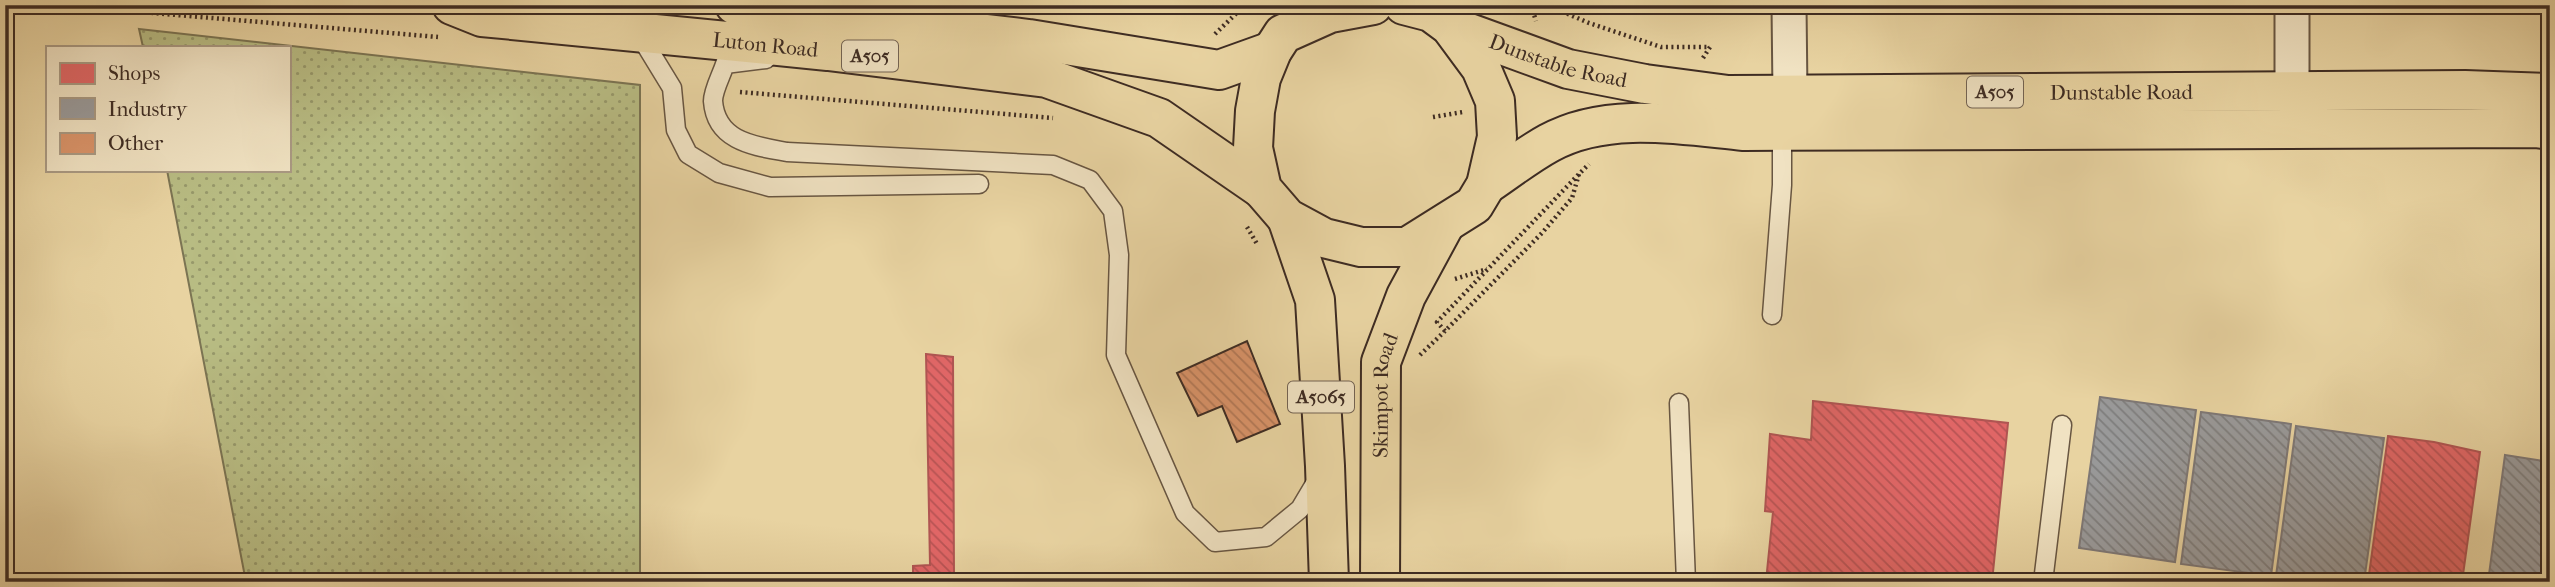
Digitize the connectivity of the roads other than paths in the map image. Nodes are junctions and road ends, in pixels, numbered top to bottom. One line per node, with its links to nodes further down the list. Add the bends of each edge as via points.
1 (735, 5): 10 (main road, Luton Road / A505, via 1029,39 1219,70)
2 (1373, 5): 10 (main road, A505, via 1329,13 1283,34)
3 (1404, 5): 7 (main road, A505, via 1431,12)
4 (1789, 5): 12 (street)
5 (2292, 5): 11 (street)
6 (450, 21): 8 (main road, Luton Road / A505, via 482,17)
7 (1450, 26): 12 (main road, Dunstable Road / A505, via 1568,69 1728,95); 17 (main road, A505, via 1481,68 1495,101 1497,137)
8 (639, 33): 9 (main road, Luton Road / A505); 16 (lane, via 672,88 676,130 688,153 719,173 770,187)
9 (828, 51): 18 (main road, Luton Road / A505, via 1047,78 1159,118); 24 (lane, via 725,64 713,99 720,125 744,144 787,152 1053,165 1090,180 1113,211 1119,255 1116,355 1185,513 1215,542 1266,537 1300,509)
10 (1272, 51): 18 (main road, A505, via 1255,111 1253,148)
11 (2292, 90): 12 (main road, Dunstable Road / A505); 13 (main road, Dunstable Road / A505)
12 (1790, 93)
13 (2550, 93)
14 (2550, 130): 15 (main road, Dunstable Road / A505)
15 (1782, 131): 17 (main road, Dunstable Road / A505, via 1652,122 1599,126 1550,142); 21 (lane)
16 (979, 184)
17 (1486, 185): 20 (main road, A505, via 1474,205)
18 (1262, 189): 19 (main road, A505)
19 (1287, 218): 20 (main road, A505, via 1324,238 1361,247 1407,247); 24 (main road, A5065, via 1315,300)
20 (1445, 223): 26 (main road, Skimpot Road / A5065, via 1406,296 1381,362)
21 (1772, 315)
22 (1679, 403): 27 (lane)
23 (2062, 425): 28 (lane)
24 (1325, 466): 25 (main road, A5065)
25 (1329, 582)
26 (1380, 582)
27 (1686, 582)
28 (2043, 582)

